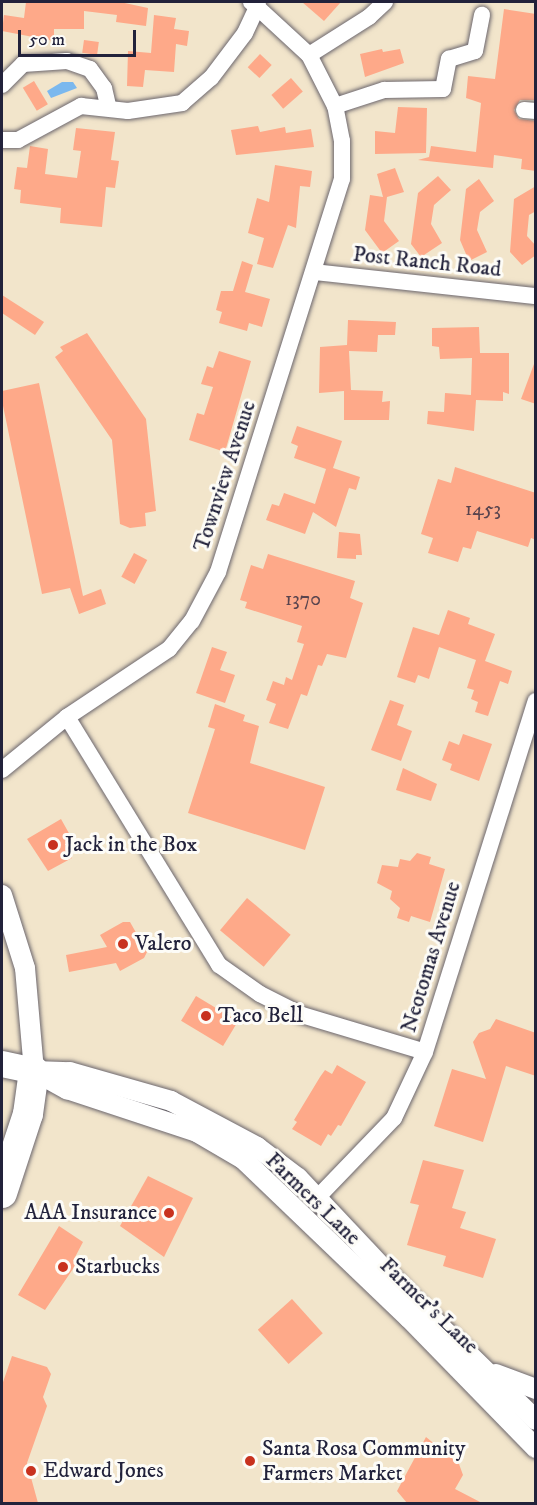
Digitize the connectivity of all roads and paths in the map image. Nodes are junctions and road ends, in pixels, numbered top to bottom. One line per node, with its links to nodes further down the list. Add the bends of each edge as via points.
1 (385, 2): 4 (street, via 369,17)
2 (255, 3): 4 (street, Townview Avenue); 6 (street, via 245,33 211,78 182,104 128,111)
3 (482, 15): 7 (street, via 475,51 448,59 443,89 391,89)
4 (309, 55): 7 (street, Townview Avenue)
5 (2, 85): 6 (street, via 23,64 67,61 90,69 104,88)
6 (108, 106): 8 (street, via 81,106 18,141)
7 (335, 106): 9 (street, Townview Avenue, via 342,141 342,179)
8 (2, 140)
9 (314, 272): 10 (street, Post Ranch Road); 12 (street, Townview Avenue, via 218,572 192,621 169,649)
10 (536, 296)
11 (536, 701): 15 (street, Neotomas Avenue)
12 (67, 717): 13 (street, Townview Avenue); 15 (street, via 219,965 260,994 302,1015)
13 (2, 770)
14 (2, 896): 17 (street, via 25,968)
15 (425, 1052): 19 (street, Neotomas Avenue, via 394,1118)
16 (2, 1064): 17 (main road, Farmers Lane)
17 (34, 1071): 18 (highway, via 28,1114); 19 (street, Farmers Lane, via 70,1072 117,1083 193,1111 257,1147); 23 (street, Farmer's Lane, via 67,1089 197,1132 243,1159 409,1318)
18 (2, 1193)
19 (317, 1198): 20 (street, Farmers Lane)
20 (483, 1368): 21 (street); 22 (street, Farmers Lane)
21 (536, 1389)
22 (536, 1419)
23 (536, 1448)

